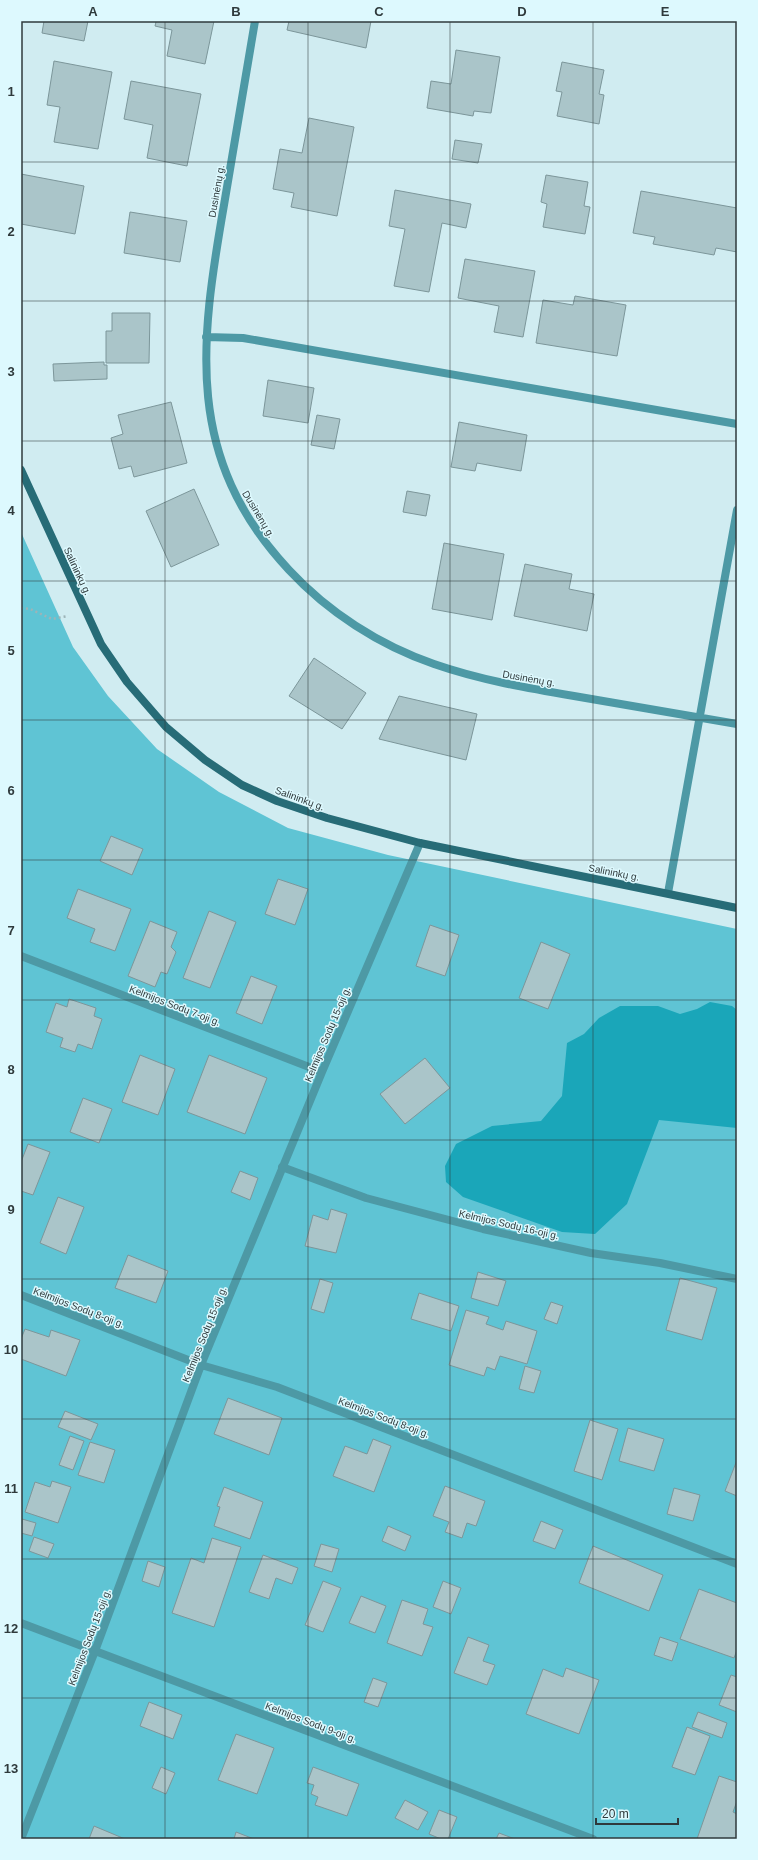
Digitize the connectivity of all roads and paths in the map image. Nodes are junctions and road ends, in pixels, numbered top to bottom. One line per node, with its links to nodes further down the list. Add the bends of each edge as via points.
1 (255, 21): 2 (street, Dusinėnų g., via 211,281)
2 (206, 337): 3 (street, via 243,338); 8 (street, Dusinėnų g., via 208,412 217,448 234,491 268,548 309,592 364,633 433,664 495,682)
3 (737, 424)
4 (21, 470): 7 (main road, Salininkų g.)
5 (737, 510): 8 (street)
6 (21, 608): 7 (path, via 30,609 52,619)
7 (86, 613): 10 (main road, Salininkų g., via 101,644 127,682 166,727 205,760 242,785 277,801 327,818)
8 (700, 718): 9 (street, Dusinėnų g.); 11 (street)
9 (737, 724)
10 (420, 843): 11 (main road, Salininkų g.); 14 (street, Kelmijos Sodų 15-oji g.)
11 (668, 893): 12 (main road, Salininkų g.)
12 (737, 908)
13 (21, 956): 14 (street, Kelmijos Sodų 7-oji g.)
14 (322, 1072): 15 (street, Kelmijos Sodų 15-oji g.)
15 (282, 1167): 16 (street, Kelmijos Sodų 16-oji g., via 366,1198 483,1229 591,1253 660,1263); 18 (street, Kelmijos Sodų 15-oji g.)
16 (737, 1279)
17 (21, 1295): 18 (street, Kelmijos Sodų 8-oji g.)
18 (201, 1365): 19 (street, Kelmijos Sodų 8-oji g., via 277,1387); 21 (street, Kelmijos Sodų 15-oji g.)
19 (737, 1564)
20 (21, 1623): 21 (street, Kelmijos Sodų 9-oji g.)
21 (95, 1651): 22 (street, Kelmijos Sodų 15-oji g.); 23 (street, Kelmijos Sodų 9-oji g.)
22 (22, 1839)
23 (593, 1839)

